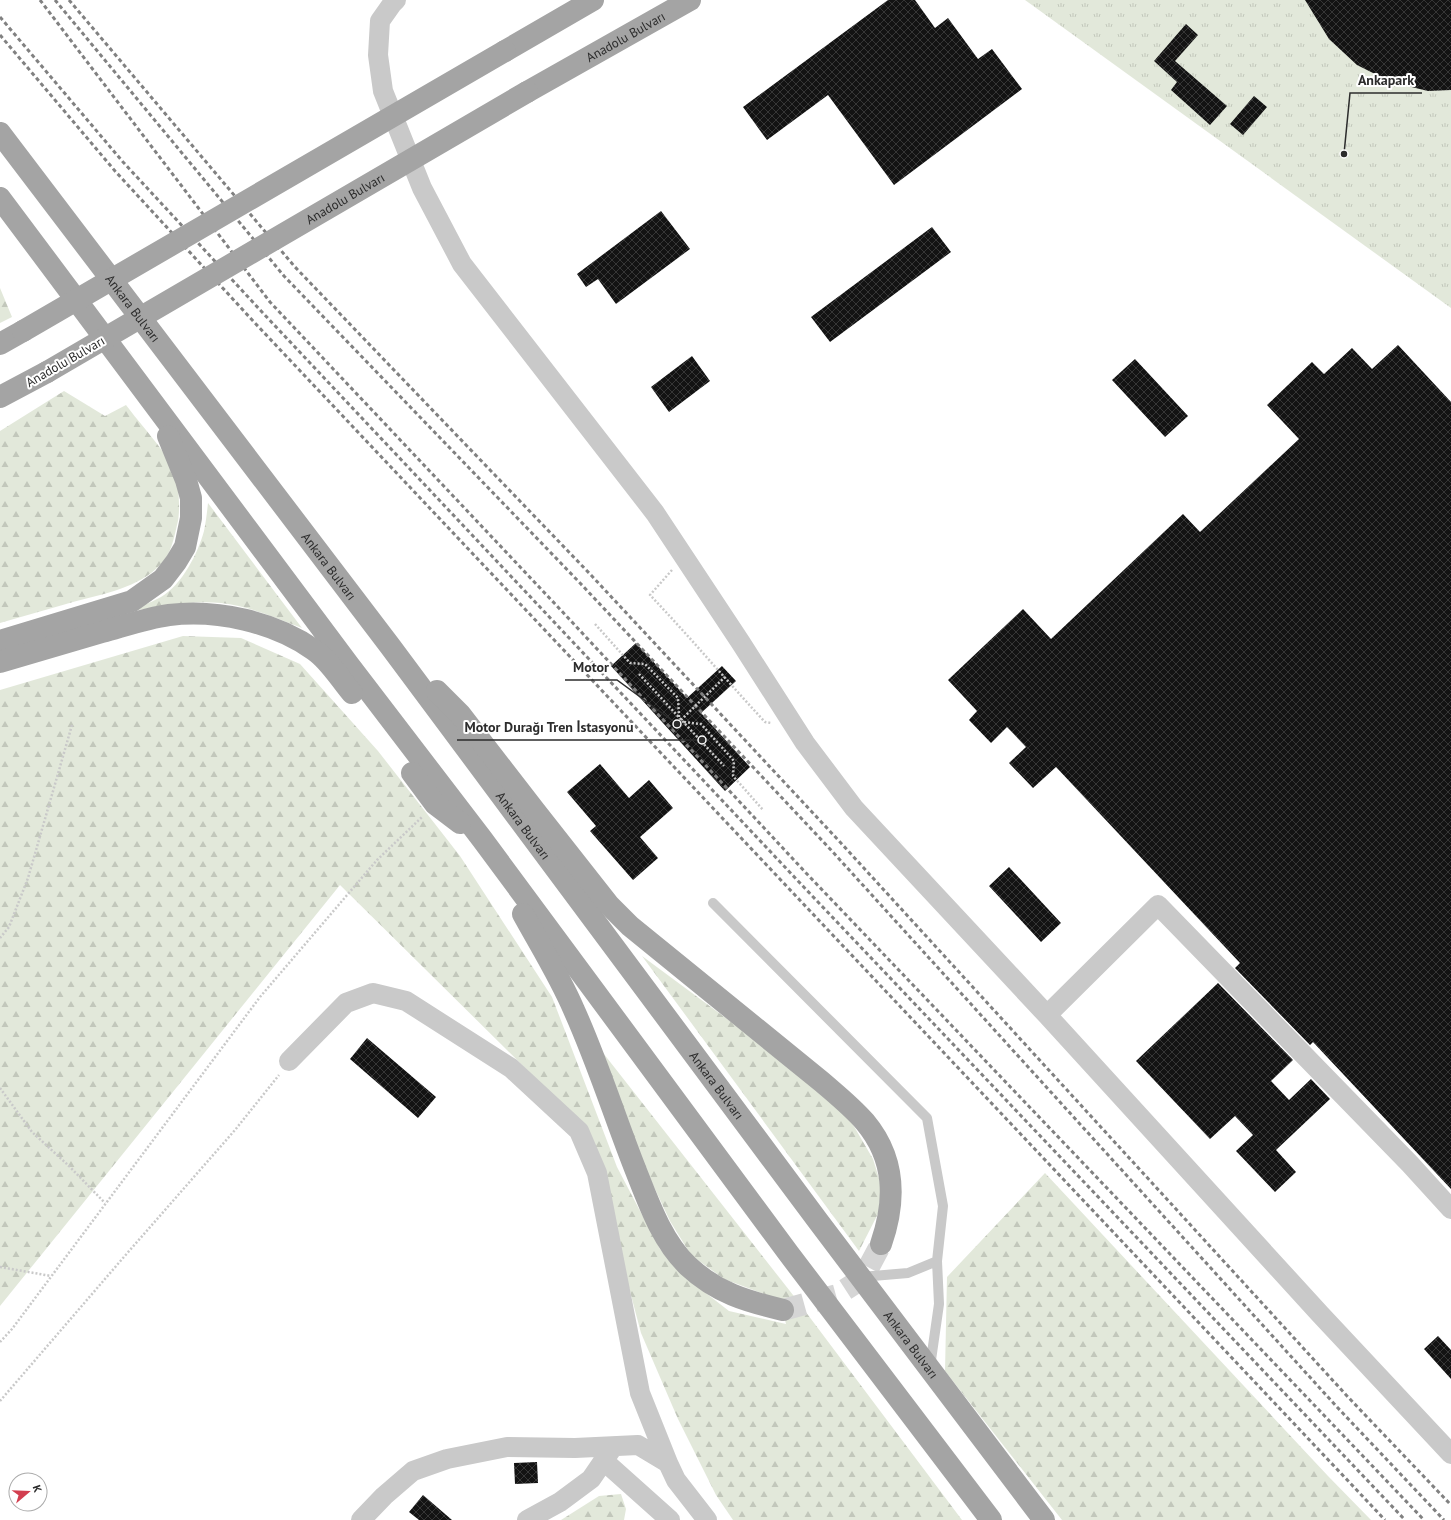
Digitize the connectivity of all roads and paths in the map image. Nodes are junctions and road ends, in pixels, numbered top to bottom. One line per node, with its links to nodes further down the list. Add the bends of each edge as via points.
1 (396, 0): 9 (street, via 380,21 378,55 383,91 422,188 462,264 655,513)
2 (593, 0): 6 (main road, bridge)
3 (690, 0): 7 (main road, Anadolu Bulvarı, bridge)
4 (0, 133): 12 (main road, Ankara Bulvarı)
5 (4, 205): 8 (main road)
6 (0, 344)
7 (0, 397)
8 (155, 406): 11 (main road, via 191,498 191,518 185,547 176,562 163,580 132,601); 24 (main road)
9 (685, 558): 15 (path, via 650,595); 27 (street, via 805,743 854,808)
10 (595, 624): 16 (path, via 630,663 645,664 678,698)
11 (0, 641)
12 (390, 646): 32 (main road, via 460,714 609,905 630,926 822,1082 866,1123 877,1140 889,1174 891,1190 890,1208); 36 (main road, Ankara Bulvarı)
13 (0, 662): 22 (main road, via 128,624 169,615 210,614 238,618 265,626 315,650 366,710)
14 (639, 674): 16 (path)
15 (725, 677): 17 (path, bridge); 19 (path)
16 (679, 717): 17 (path, bridge)
17 (681, 720): 18 (path, bridge)
18 (684, 722): 21 (path); 23 (path, via 701,724 730,755 734,761 733,776)
19 (765, 722)
20 (72, 725): 26 (path, via 28,878 9,927)
21 (724, 766)
22 (435, 804): 24 (main road); 30 (path, via 377,860 260,997)
23 (763, 810)
24 (482, 839): 37 (main road, via 574,1010 646,1196 665,1238 687,1265 707,1282 751,1303); 48 (main road, via 788,1254)
25 (713, 903): 33 (lane, via 927,1118 943,1206)
26 (0, 938)
27 (1047, 1014): 31 (street, via 1158,905); 42 (street)
28 (289, 1061): 40 (path, via 235,1130); 43 (street, via 346,1003 373,994 406,1001 511,1068 579,1131 597,1172 640,1393)
29 (0, 1088): 30 (path, via 32,1132)
30 (105, 1204): 35 (path)
31 (1451, 1209)
32 (881, 1244)
33 (937, 1261): 36 (lane, via 908,1273); 39 (lane, via 939,1304)
34 (0, 1267): 35 (path)
35 (51, 1276): 38 (path)
36 (861, 1277): 39 (main road, Ankara Bulvarı)
37 (783, 1310)
38 (0, 1342)
39 (930, 1369): 49 (main road, Ankara Bulvarı)
40 (0, 1401)
41 (608, 1454): 43 (street, via 638,1445); 44 (street, via 575,1448 507,1448 447,1459 413,1471); 45 (street, via 591,1479 560,1502); 46 (street)
42 (1451, 1454)
43 (668, 1463): 47 (street, via 676,1480)
44 (361, 1520)
45 (527, 1520)
46 (670, 1520)
47 (707, 1520)
48 (992, 1520)
49 (1044, 1520)

